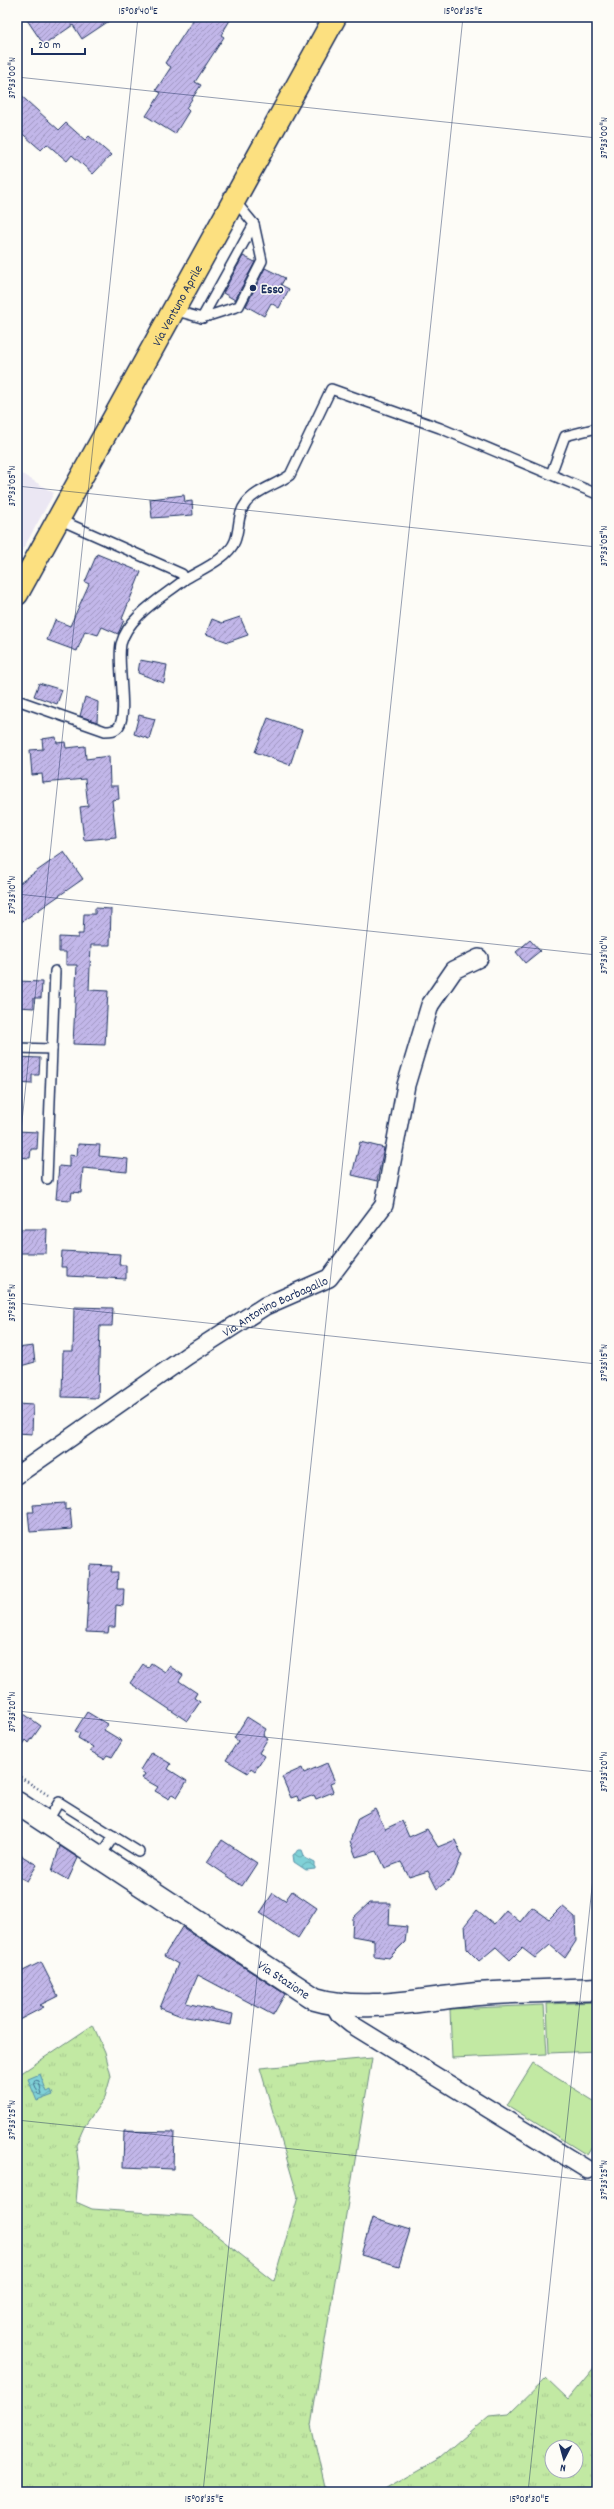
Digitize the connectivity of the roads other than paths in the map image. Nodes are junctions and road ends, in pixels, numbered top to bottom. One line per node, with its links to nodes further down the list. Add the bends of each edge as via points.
1 (336, 17): 2 (main road, Via Ventuno Aprile)
2 (234, 200): 3 (lane); 4 (main road, Via Ventuno Aprile)
3 (254, 224): 5 (lane); 5 (lane, via 262,262 239,306)
4 (173, 310): 5 (lane); 9 (main road, Via Ventuno Aprile)
5 (202, 318)
6 (597, 428): 7 (lane, via 565,436)
7 (550, 474): 8 (lane); 10 (lane, via 440,428 331,389 290,475 252,496 239,517 235,541 227,552)
8 (597, 494)
9 (58, 519): 10 (lane, via 182,574); 11 (main road, Via Ventuno Aprile)
10 (184, 580): 12 (lane, via 128,628 120,658 122,714 119,726 113,731 105,731)
11 (17, 594)
12 (17, 700)
13 (479, 958): 18 (street, Via Antonino Barbagallo, via 454,970 430,1005 406,1085 384,1205 328,1278 265,1306 187,1356)
14 (56, 971): 16 (lane)
15 (17, 1048): 16 (lane)
16 (52, 1049): 17 (lane)
17 (47, 1179)
18 (17, 1475)
19 (17, 1803): 20 (main road, Via Stazione)
20 (47, 1822): 21 (lane, via 59,1802); 23 (main road, Via Stazione)
21 (114, 1836): 22 (lane); 23 (lane)
22 (139, 1852)
23 (100, 1857): 25 (main road, Via Stazione, via 292,1985 315,1999)
24 (597, 1989): 25 (main road, Via Stazione, via 480,1994 356,2006)
25 (334, 2005): 26 (street, via 340,2016 351,2024)
26 (588, 2170)

